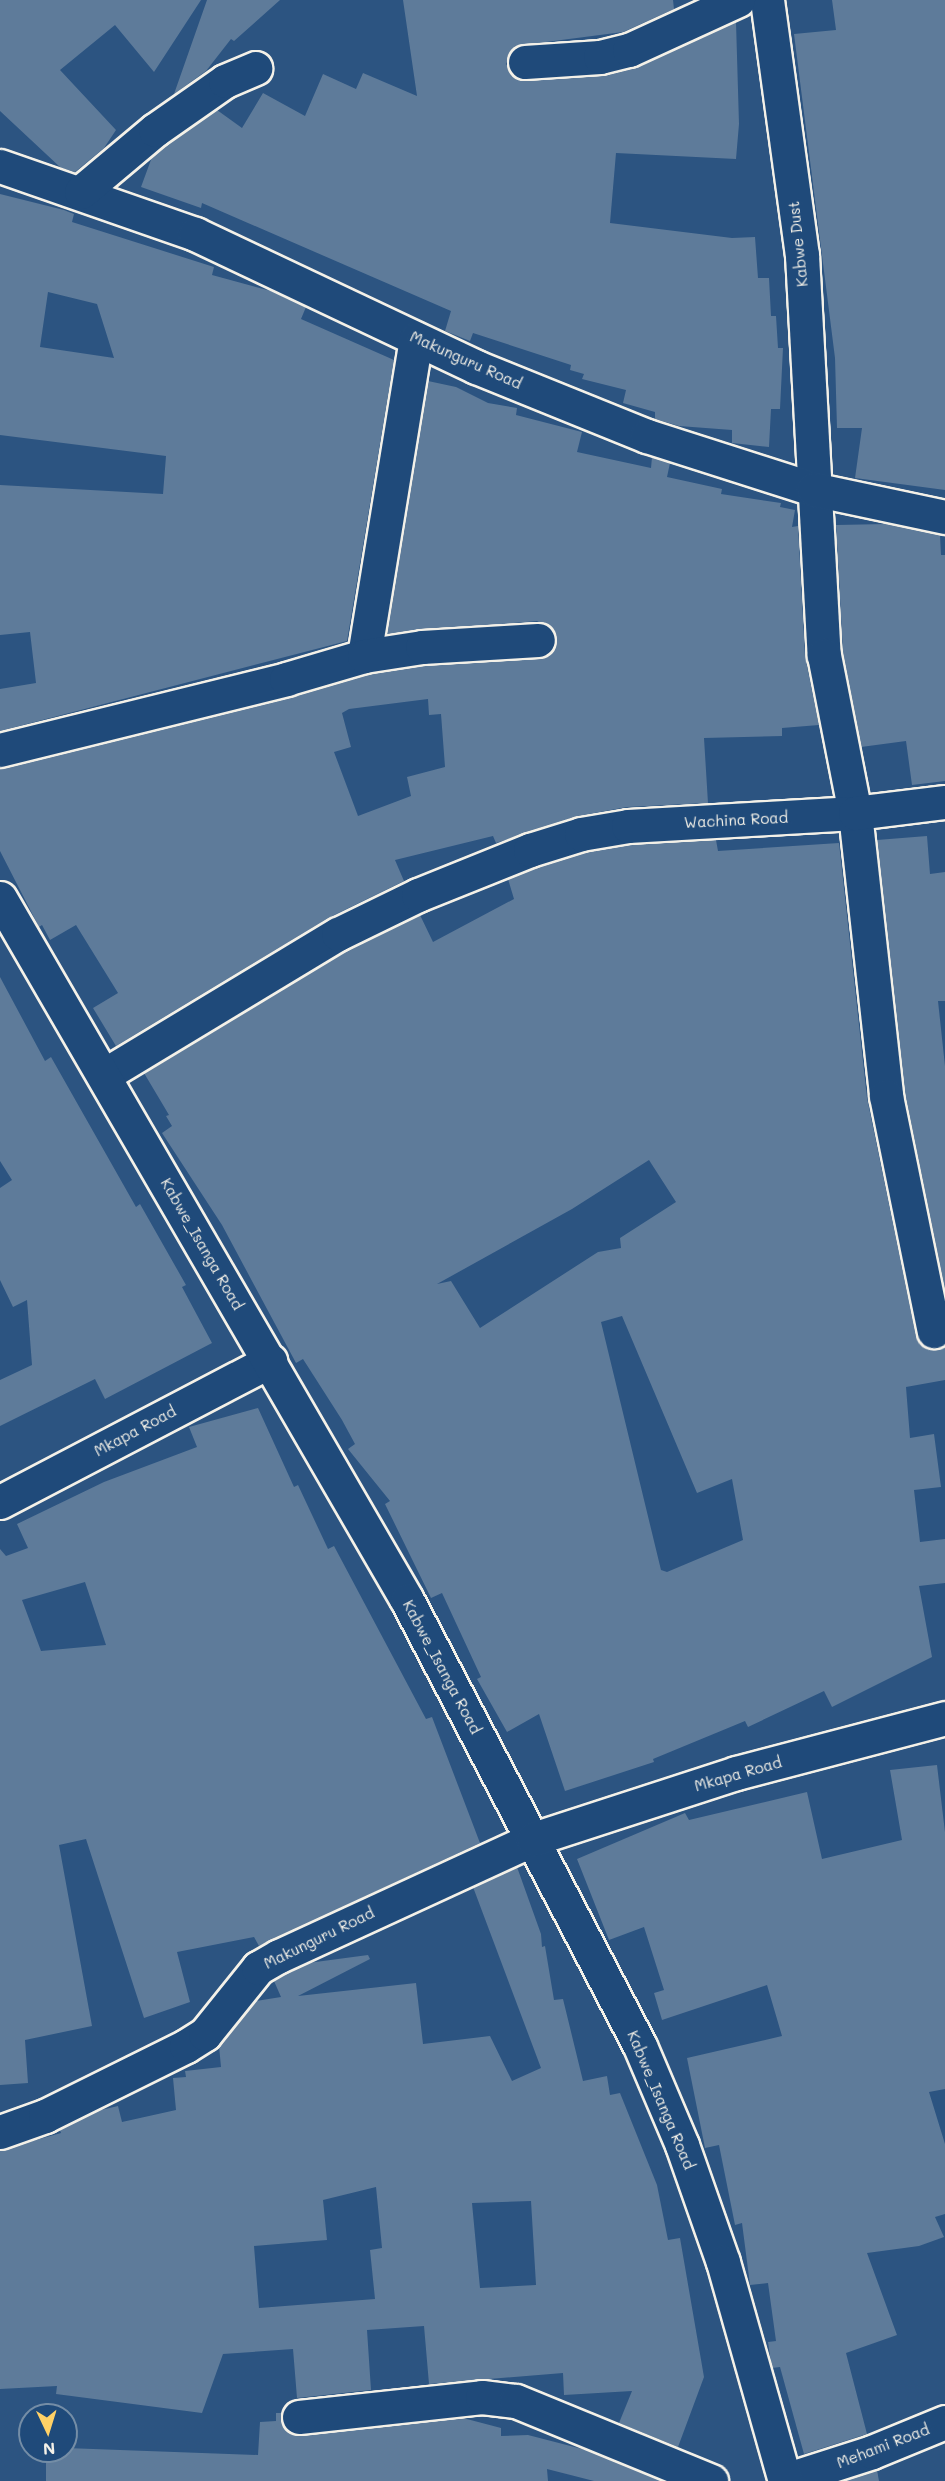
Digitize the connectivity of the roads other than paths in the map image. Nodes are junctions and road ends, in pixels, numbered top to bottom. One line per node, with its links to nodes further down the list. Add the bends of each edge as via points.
1 (738, 0): 3 (street, via 629,50 600,57)
2 (767, 0): 8 (street, Kabwe Dust, via 802,255)
3 (525, 62)
4 (255, 68): 6 (street, via 225,81 155,130)
5 (0, 166): 6 (street, Makunguru Road)
6 (81, 192): 7 (street, Makunguru Road, via 206,239)
7 (416, 339): 8 (street, Makunguru Road, via 647,436); 11 (street)
8 (813, 489): 9 (street, Makunguru Road); 14 (street, Kabwe Dust, via 824,655)
9 (945, 517)
10 (538, 640): 11 (street, via 422,647)
11 (364, 656): 12 (street, via 286,680)
12 (0, 750)
13 (945, 802): 14 (street, Wachina Road)
14 (855, 813): 16 (street, Wachina Road, via 628,826 581,834 530,850 418,895 338,934); 17 (street, Kabwe Dust, via 886,1096)
15 (0, 898): 16 (street, Kabwe_Isanga Road)
16 (104, 1074): 18 (street, Kabwe_Isanga Road)
17 (934, 1331)
18 (270, 1361): 19 (street, Mkapa Road); 21 (street, Kabwe_Isanga Road, via 407,1600)
19 (0, 1502)
20 (945, 1718): 21 (street, Mkapa Road, via 736,1773)
21 (533, 1839): 22 (street, Makunguru Road, via 279,1956 258,1968 206,2034 45,2116); 25 (street, Kabwe_Isanga Road, via 640,2046 682,2145 755,2363)
22 (0, 2132)
23 (299, 2417): 26 (street, via 482,2397 516,2401)
24 (945, 2421): 25 (street, Mehami Road, via 872,2452)
25 (785, 2480)
26 (711, 2481)

